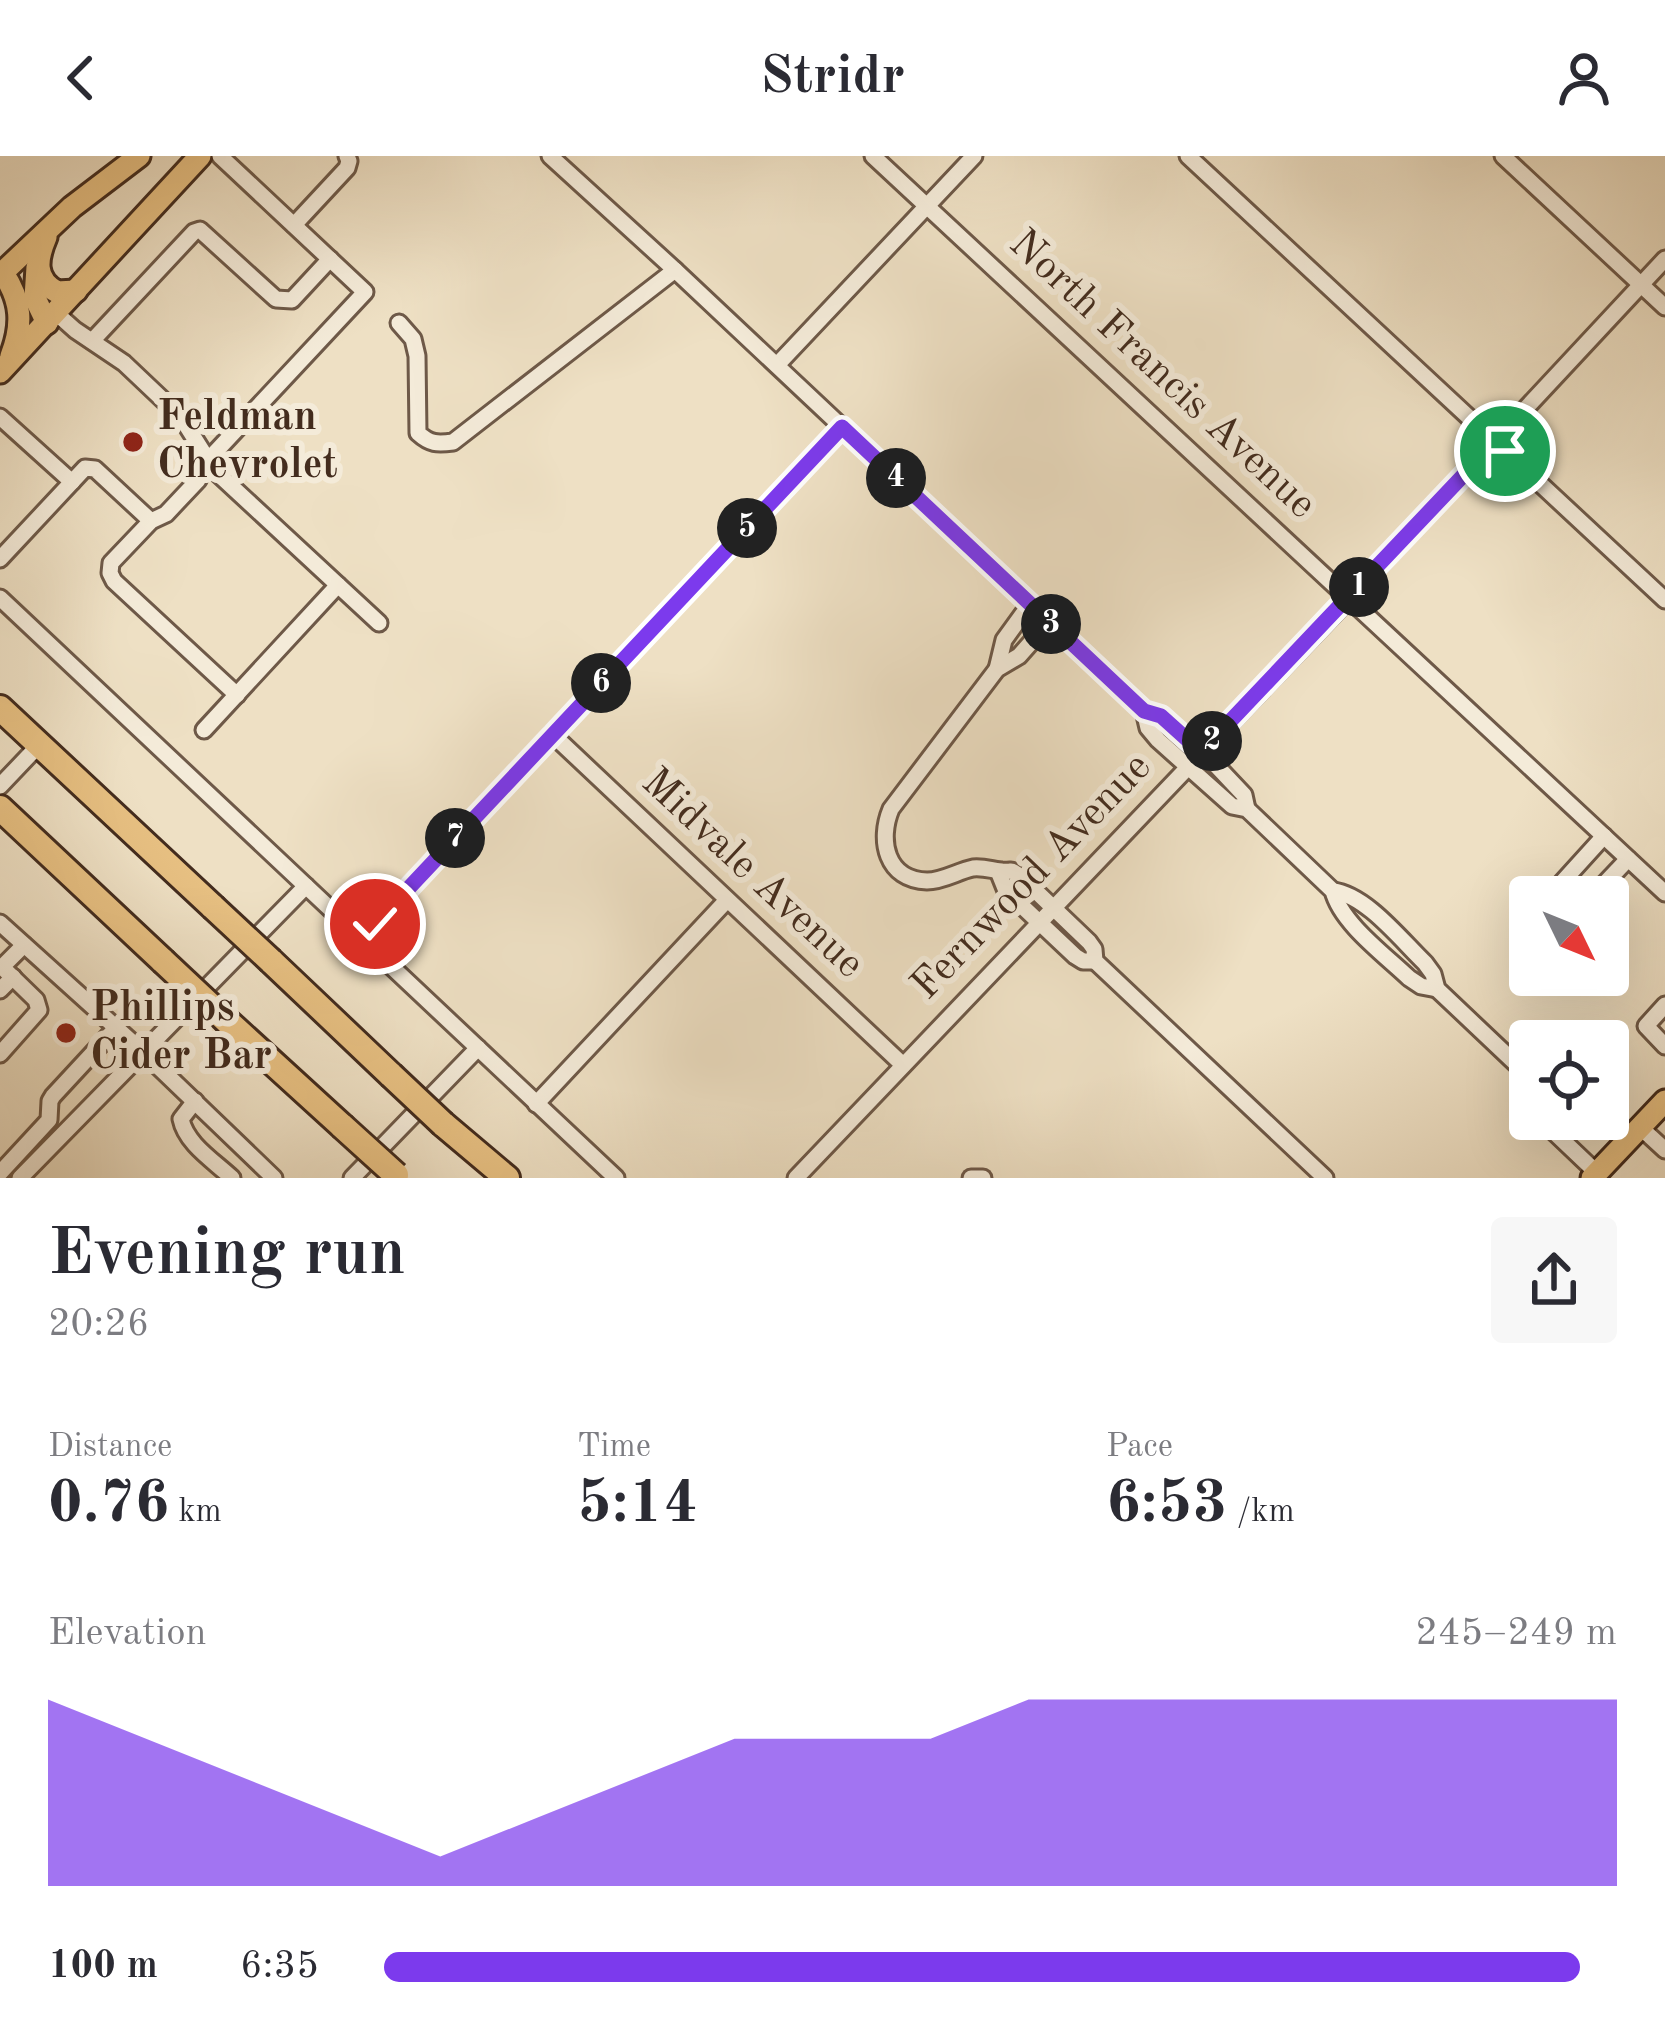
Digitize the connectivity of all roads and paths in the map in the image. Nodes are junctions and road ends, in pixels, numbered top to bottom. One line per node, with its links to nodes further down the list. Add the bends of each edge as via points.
1 (140, 156): 11 (main road)
2 (200, 156): 19 (main road)
3 (220, 156): 12 (street)
4 (346, 156): 12 (street, via 346,168)
5 (550, 156): 16 (street)
6 (873, 156): 10 (street, North Francis Avenue)
7 (974, 156): 10 (street)
8 (1188, 156): 30 (street)
9 (1503, 156): 18 (street)
10 (927, 205): 26 (street); 37 (street, North Francis Avenue)
11 (52, 225): 15 (main road); 17 (main road)
12 (294, 225): 14 (street)
13 (1665, 259): 18 (street, Fernwood Avenue)
14 (330, 260): 25 (street, via 284,302 194,232); 31 (street, via 365,292)
15 (37, 263): 19 (main road, via 49,288); 22 (main road, via 35,298 39,312)
16 (675, 269): 23 (street, via 453,442 436,444 418,433 417,356); 26 (street)
17 (1, 273): 24 (main road, via 18,302)
18 (1641, 284): 21 (street); 30 (street, Fernwood Avenue)
19 (76, 291): 22 (main road)
20 (0, 298): 24 (main road)
21 (1665, 307)
22 (52, 318): 25 (street); 27 (main road)
23 (399, 323)
24 (18, 334): 27 (main road)
25 (92, 341): 31 (street, via 181,417)
26 (777, 365): 29 (street)
27 (3, 369)
28 (0, 417): 32 (street)
29 (842, 427): 39 (street); 47 (street)
30 (1495, 442): 37 (street, Fernwood Avenue); 38 (street)
31 (208, 460): 33 (street, via 198,480); 35 (street)
32 (71, 482): 33 (street, via 95,469); 34 (street)
33 (151, 521): 43 (street, via 110,573)
34 (0, 559)
35 (338, 585): 41 (street); 43 (street)
36 (0, 598): 59 (street)
37 (1349, 598): 49 (street, Fernwood Avenue); 54 (street, North Francis Avenue)
38 (1665, 600)
39 (1030, 604): 40 (street); 42 (street, via 1004,640)
40 (1049, 622): 42 (street); 45 (street)
41 (379, 623)
42 (997, 669): 56 (street, via 891,809 883,842 897,868 924,881 971,868)
43 (237, 694): 46 (street)
44 (0, 708): 48 (highway)
45 (1144, 711): 49 (street); 50 (street, via 1148,728)
46 (204, 730)
47 (552, 734): 61 (street, Midvale Avenue); 65 (street)
48 (39, 745): 51 (street); 94 (highway, bridge)
49 (1201, 752): 50 (street, Fernwood Avenue); 53 (street, via 1244,795)
50 (1188, 766): 53 (street, via 1232,806); 62 (street, Fernwood Avenue)
51 (0, 786)
52 (0, 808): 90 (highway, bridge)
53 (1247, 809): 76 (street, via 1394,963 1437,989)
54 (1604, 836): 55 (street, North Francis Avenue); 57 (street)
55 (1628, 859): 58 (street); 60 (street, North Francis Avenue)
56 (998, 871): 62 (street, via 1020,875); 63 (street)
57 (1568, 876)
58 (1612, 876)
59 (306, 886): 65 (street); 74 (street)
60 (1665, 893)
61 (727, 900): 77 (street, Midvale Avenue); 80 (street)
62 (1054, 907): 63 (street, Fernwood Avenue); 67 (street, via 1089,942)
63 (1040, 922): 67 (street, via 1075,956); 77 (street, Fernwood Avenue)
64 (0, 923): 66 (street)
65 (360, 938): 73 (street)
66 (24, 945): 68 (street); 71 (street)
67 (1095, 961): 99 (street)
68 (5, 970): 69 (street); 75 (street, via 39,1010)
69 (0, 990)
70 (1665, 1005): 72 (street, via 1646,1026)
71 (115, 1029): 74 (street); 81 (street, via 53,1096)
72 (1665, 1046)
73 (478, 1048): 80 (street); 93 (street)
74 (143, 1052): 78 (street); 84 (street)
75 (0, 1054)
76 (1509, 1057)
77 (903, 1065): 96 (street, Fernwood Avenue)
78 (195, 1101): 91 (street, via 182,1129); 92 (street)
79 (1665, 1101): 83 (main road)
80 (536, 1104): 95 (street)
81 (49, 1120): 84 (street); 87 (street)
82 (1629, 1129): 83 (street)
83 (1635, 1132): 86 (street); 88 (main road)
84 (62, 1133): 89 (street)
85 (1561, 1140): 88 (street)
86 (1665, 1150)
87 (0, 1173)
88 (1594, 1176)
89 (24, 1177)
90 (398, 1177)
91 (232, 1178)
92 (274, 1178)
93 (352, 1178)
94 (503, 1178)
95 (616, 1178)
96 (796, 1178)
97 (971, 1178): 98 (street)
98 (983, 1178)
99 (1324, 1178)

